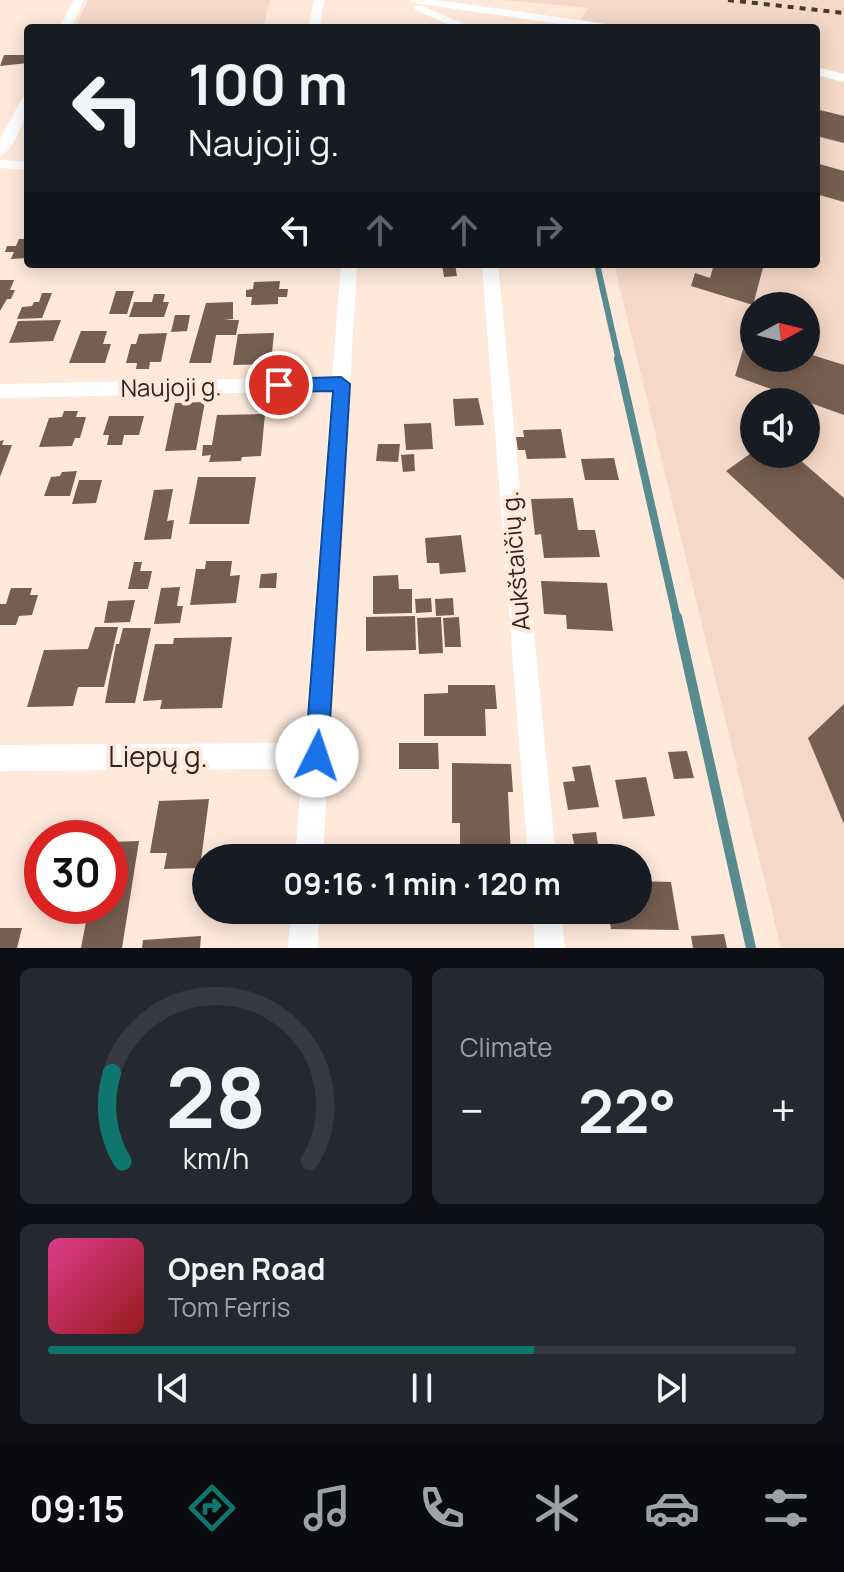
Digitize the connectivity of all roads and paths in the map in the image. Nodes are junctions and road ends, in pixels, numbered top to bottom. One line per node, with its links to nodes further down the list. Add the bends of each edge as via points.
1 (79, 0): 5 (street)
2 (319, 0): 6 (street)
3 (401, 0): 7 (street)
4 (414, 0): 8 (street)
5 (67, 24)
6 (315, 24)
7 (458, 24)
8 (585, 24)
9 (820, 72): 10 (street)
10 (844, 78)
11 (24, 106): 12 (street)
12 (0, 152)
13 (0, 164): 14 (street)
14 (24, 166)
15 (349, 268): 17 (street)
16 (490, 268): 22 (street, Aukštaičių g.)
17 (341, 384): 18 (street, Naujoji g.); 19 (street)
18 (0, 391)
19 (317, 756): 20 (street, Liepų g.); 21 (street)
20 (0, 758)
21 (310, 844)
22 (541, 844)
23 (304, 924): 25 (street)
24 (548, 924): 26 (street)
25 (303, 948)
26 (550, 948)

